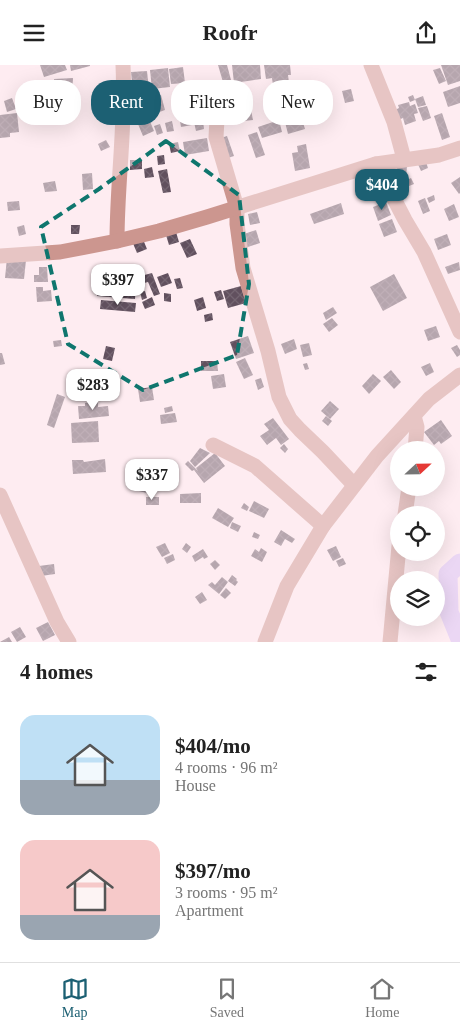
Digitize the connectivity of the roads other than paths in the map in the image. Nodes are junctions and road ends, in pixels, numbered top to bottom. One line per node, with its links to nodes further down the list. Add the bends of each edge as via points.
1 (123, 65): 8 (street, via 124,114)
2 (371, 65): 5 (street, via 391,114)
3 (217, 125): 7 (street, via 216,137)
4 (460, 148): 5 (street, via 439,155)
5 (404, 159): 6 (street)
6 (376, 164): 7 (street); 10 (street, via 424,252)
7 (238, 207): 8 (street); 15 (street, via 243,267 279,397 290,419)
8 (117, 241): 9 (street, via 54,253)
9 (0, 256)
10 (460, 332)
11 (460, 375): 12 (street, via 429,399)
12 (414, 416): 13 (street); 15 (street)
13 (416, 441)
14 (213, 445): 17 (street, via 260,469)
15 (354, 485): 17 (street)
16 (0, 495): 19 (street)
17 (323, 526): 20 (street, via 287,586)
18 (398, 561): 21 (street)
19 (69, 642)
20 (264, 642)
21 (390, 642)

